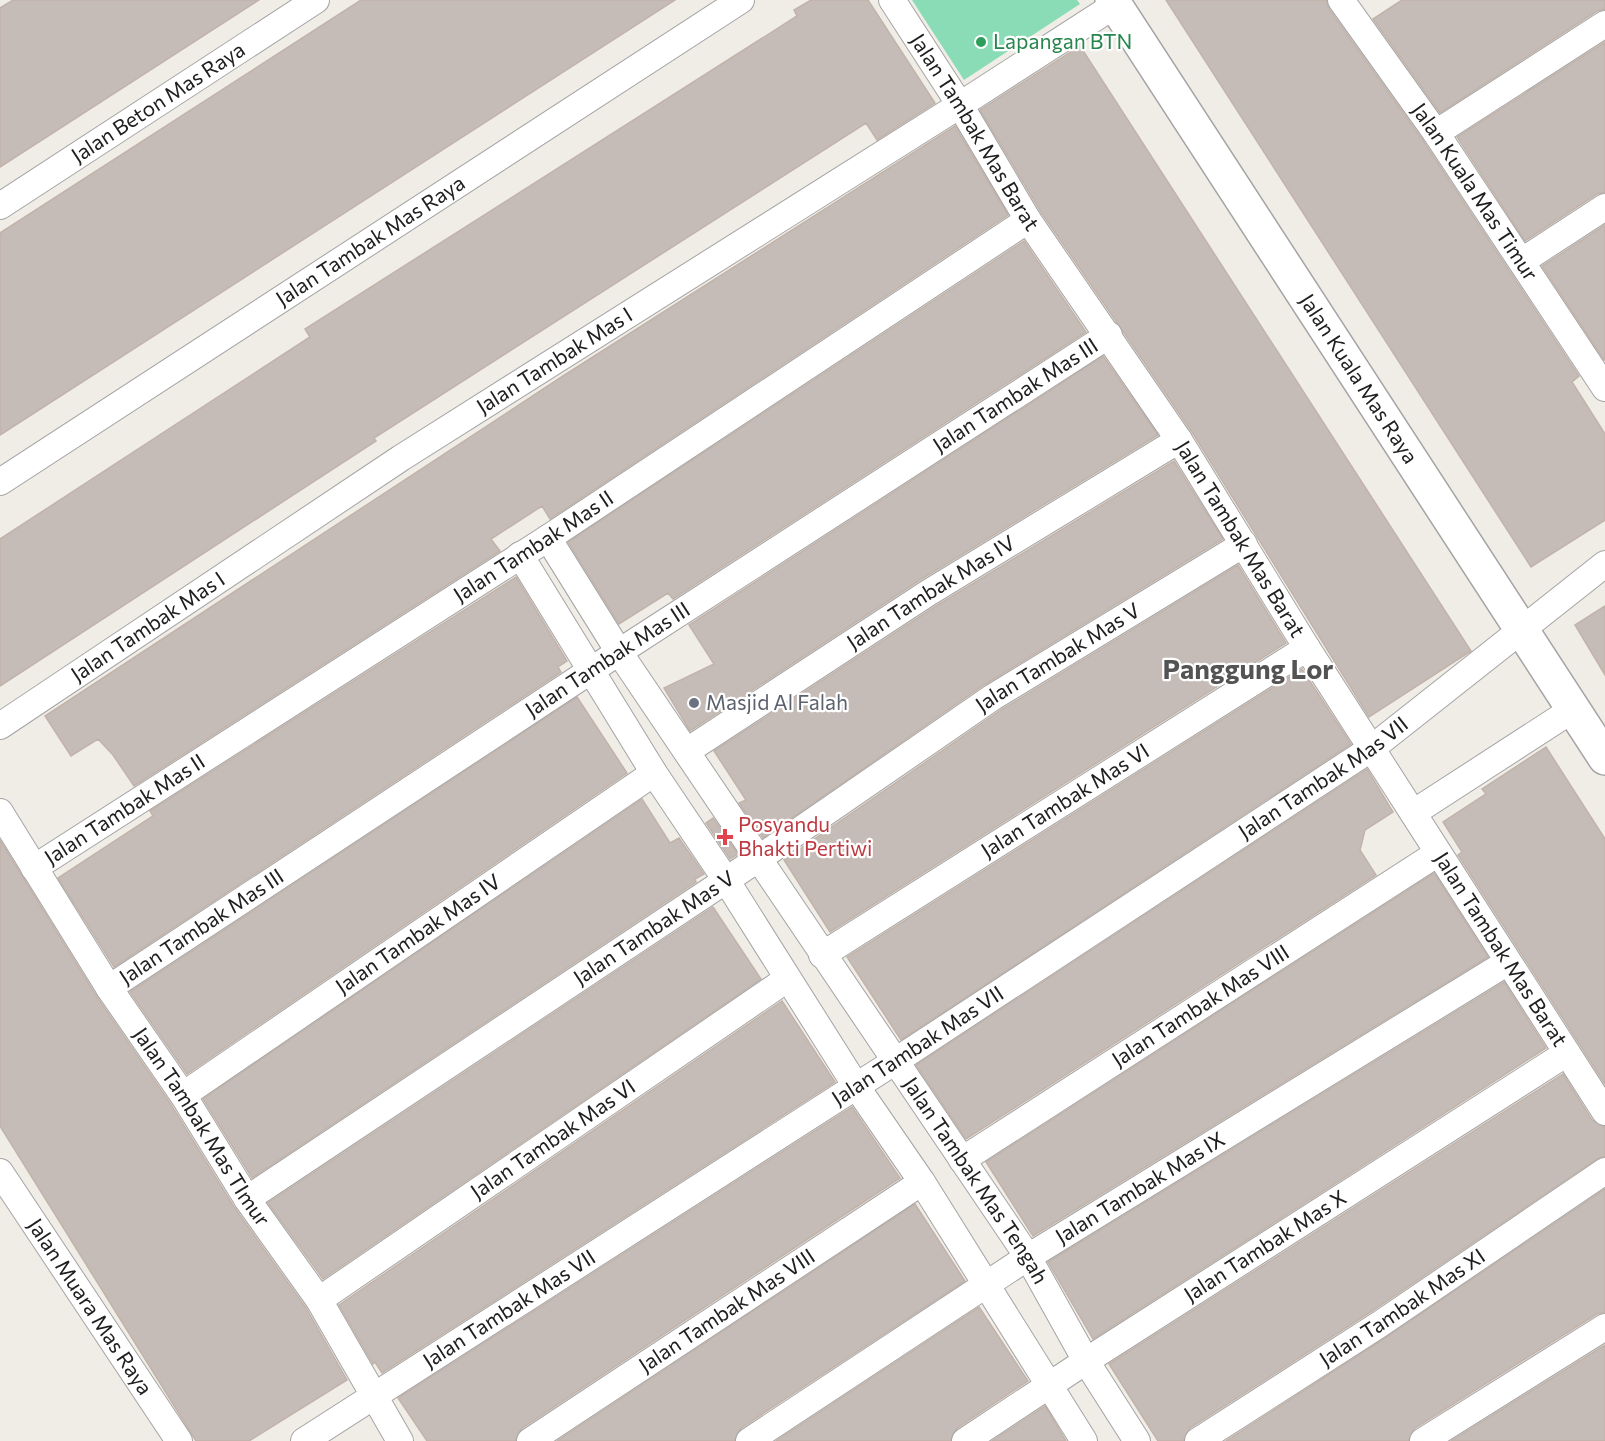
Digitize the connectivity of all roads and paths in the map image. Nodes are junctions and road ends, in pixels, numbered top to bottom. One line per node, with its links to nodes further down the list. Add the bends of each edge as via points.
1 (316, 0): 9 (street, Jalan Beton Mas Raya)
2 (741, 0): 16 (street, Jalan Tambak Mas Raya)
3 (892, 0): 7 (street, Jalan Tambak Mas Barat)
4 (1113, 2): 7 (street, Jalan Tambak Mas I); 21 (street, Jalan Kuala Mas Raya)
5 (1353, 4): 8 (street, Jalan Kuala Mas Timur)
6 (1605, 24): 8 (street)
7 (960, 105): 11 (street, Jalan Tambak Mas Barat); 26 (street, Jalan Tambak Mas I, via 400,458)
8 (1436, 133): 12 (street, Jalan Kuala Mas Timur)
9 (0, 206)
10 (1605, 207): 12 (street)
11 (1028, 220): 13 (street, Jalan Tambak Mas Barat); 17 (street, Jalan Tambak Mas II)
12 (1522, 261): 14 (street, Jalan Kuala Mas Timur)
13 (1109, 335): 15 (street, Jalan Tambak Mas Barat); 23 (street, Jalan Tambak Mas III)
14 (1604, 384)
15 (1179, 440): 18 (street, Jalan Tambak Mas Barat); 28 (street, Jalan Tambak Mas IV, via 928,593)
16 (0, 482)
17 (548, 538): 19 (street, Jalan Tambak Mas II); 23 (street, Jalan Tambak Mas Tengah)
18 (1244, 544): 22 (street, Jalan Tambak Mas Barat); 34 (street, Jalan Tambak Mas V, via 993,697)
19 (520, 555): 24 (street, Jalan Tambak Mas Tengah); 35 (street, Jalan Tambak Mas II)
20 (1605, 564): 21 (street, Jalan Tambak Mas VII)
21 (1520, 630): 25 (street, Jalan Kuala Mas Raya); 27 (street, Jalan Tambak Mas VII)
22 (1307, 648): 27 (street, Jalan Tambak Mas Barat); 37 (street, Jalan Tambak Mas VI)
23 (618, 652): 24 (street, Jalan Tambak Mas III); 28 (street, Jalan Tambak Mas Tengah)
24 (589, 671): 30 (street, Jalan Tambak Mas Tengah); 40 (street, Jalan Tambak Mas III)
25 (1572, 710): 29 (street, Jalan Kuala Mas Raya); 32 (street)
26 (0, 726)
27 (1372, 748): 32 (street, Jalan Tambak Mas Barat); 42 (street, Jalan Tambak Mas VII)
28 (687, 751): 34 (street, Jalan Tambak Mas Tengah)
29 (1605, 758)
30 (654, 773): 36 (street, Jalan Tambak Mas Tengah); 44 (street, Jalan Tambak Mas IV)
31 (0, 812): 35 (street, Jalan Tambak Mas TImur)
32 (1413, 813): 33 (street, Jalan Tambak Mas Barat)
33 (1438, 853): 38 (street, Jalan Tambak Mas Barat); 46 (street, Jalan Tambak Mas VIII)
34 (758, 859): 36 (street, Jalan Tambak Mas V); 37 (street, Jalan Tambak Mas Tengah)
35 (34, 868): 40 (street, Jalan Tambak Mas TImur)
36 (726, 880): 39 (street, Jalan Tambak Mas Tengah); 50 (street, Jalan Tambak Mas V)
37 (822, 955): 42 (street, Jalan Tambak Mas Tengah)
38 (1508, 962): 41 (street, Jalan Tambak Mas Barat); 51 (street, Jalan Tambak Mas IX)
39 (787, 979): 43 (street, Jalan Tambak Mas Tengah); 53 (street, Jalan Tambak Mas VI)
40 (109, 988): 44 (street, Jalan Tambak Mas TImur)
41 (1568, 1053): 45 (street, Jalan Tambak Mas Barat); 55 (street, Jalan Tambak Mas X)
42 (894, 1062): 43 (street, Jalan Tambak Mas VII); 46 (street, Jalan Tambak Mas Tengah)
43 (856, 1086): 49 (street, Jalan Tambak Mas Tengah); 57 (street, Jalan Tambak Mas VII)
44 (183, 1095): 50 (street, Jalan Tambak Mas TImur)
45 (1605, 1112)
46 (963, 1160): 51 (street, Jalan Tambak Mas Tengah)
47 (1605, 1171): 66 (street, Jalan Tambak Mas XI, via 1380,1324)
48 (0, 1172): 58 (street, Jalan Muara Mas Raya)
49 (922, 1182): 52 (street, Jalan Tambak Mas Tengah); 61 (street, Jalan Tambak Mas VIII)
50 (247, 1199): 53 (street, Jalan Tambak Mas TImur)
51 (1028, 1257): 52 (street, Jalan Tambak Mas IX); 55 (street, Jalan Tambak Mas Tengah)
52 (987, 1284): 56 (street, Jalan Tambak Mas Tengah); 62 (street, Jalan Tambak Mas IX)
53 (319, 1300): 57 (street, Jalan Tambak Mas TImur)
54 (1605, 1326): 67 (street)
55 (1086, 1360): 56 (street, Jalan Tambak Mas X); 65 (street, Jalan Tambak Mas Tengah)
56 (1050, 1385): 63 (street, Jalan Tambak Mas X); 64 (street, Jalan Tambak Mas Tengah)
57 (374, 1395): 59 (street, Jalan Tambak Mas VII); 60 (street, Jalan Tambak Mas TImur)
58 (179, 1441)
59 (304, 1441)
60 (400, 1441)
61 (530, 1441)
62 (749, 1441)
63 (965, 1441)
64 (1084, 1441)
65 (1137, 1441)
66 (1198, 1441)
67 (1423, 1441)

